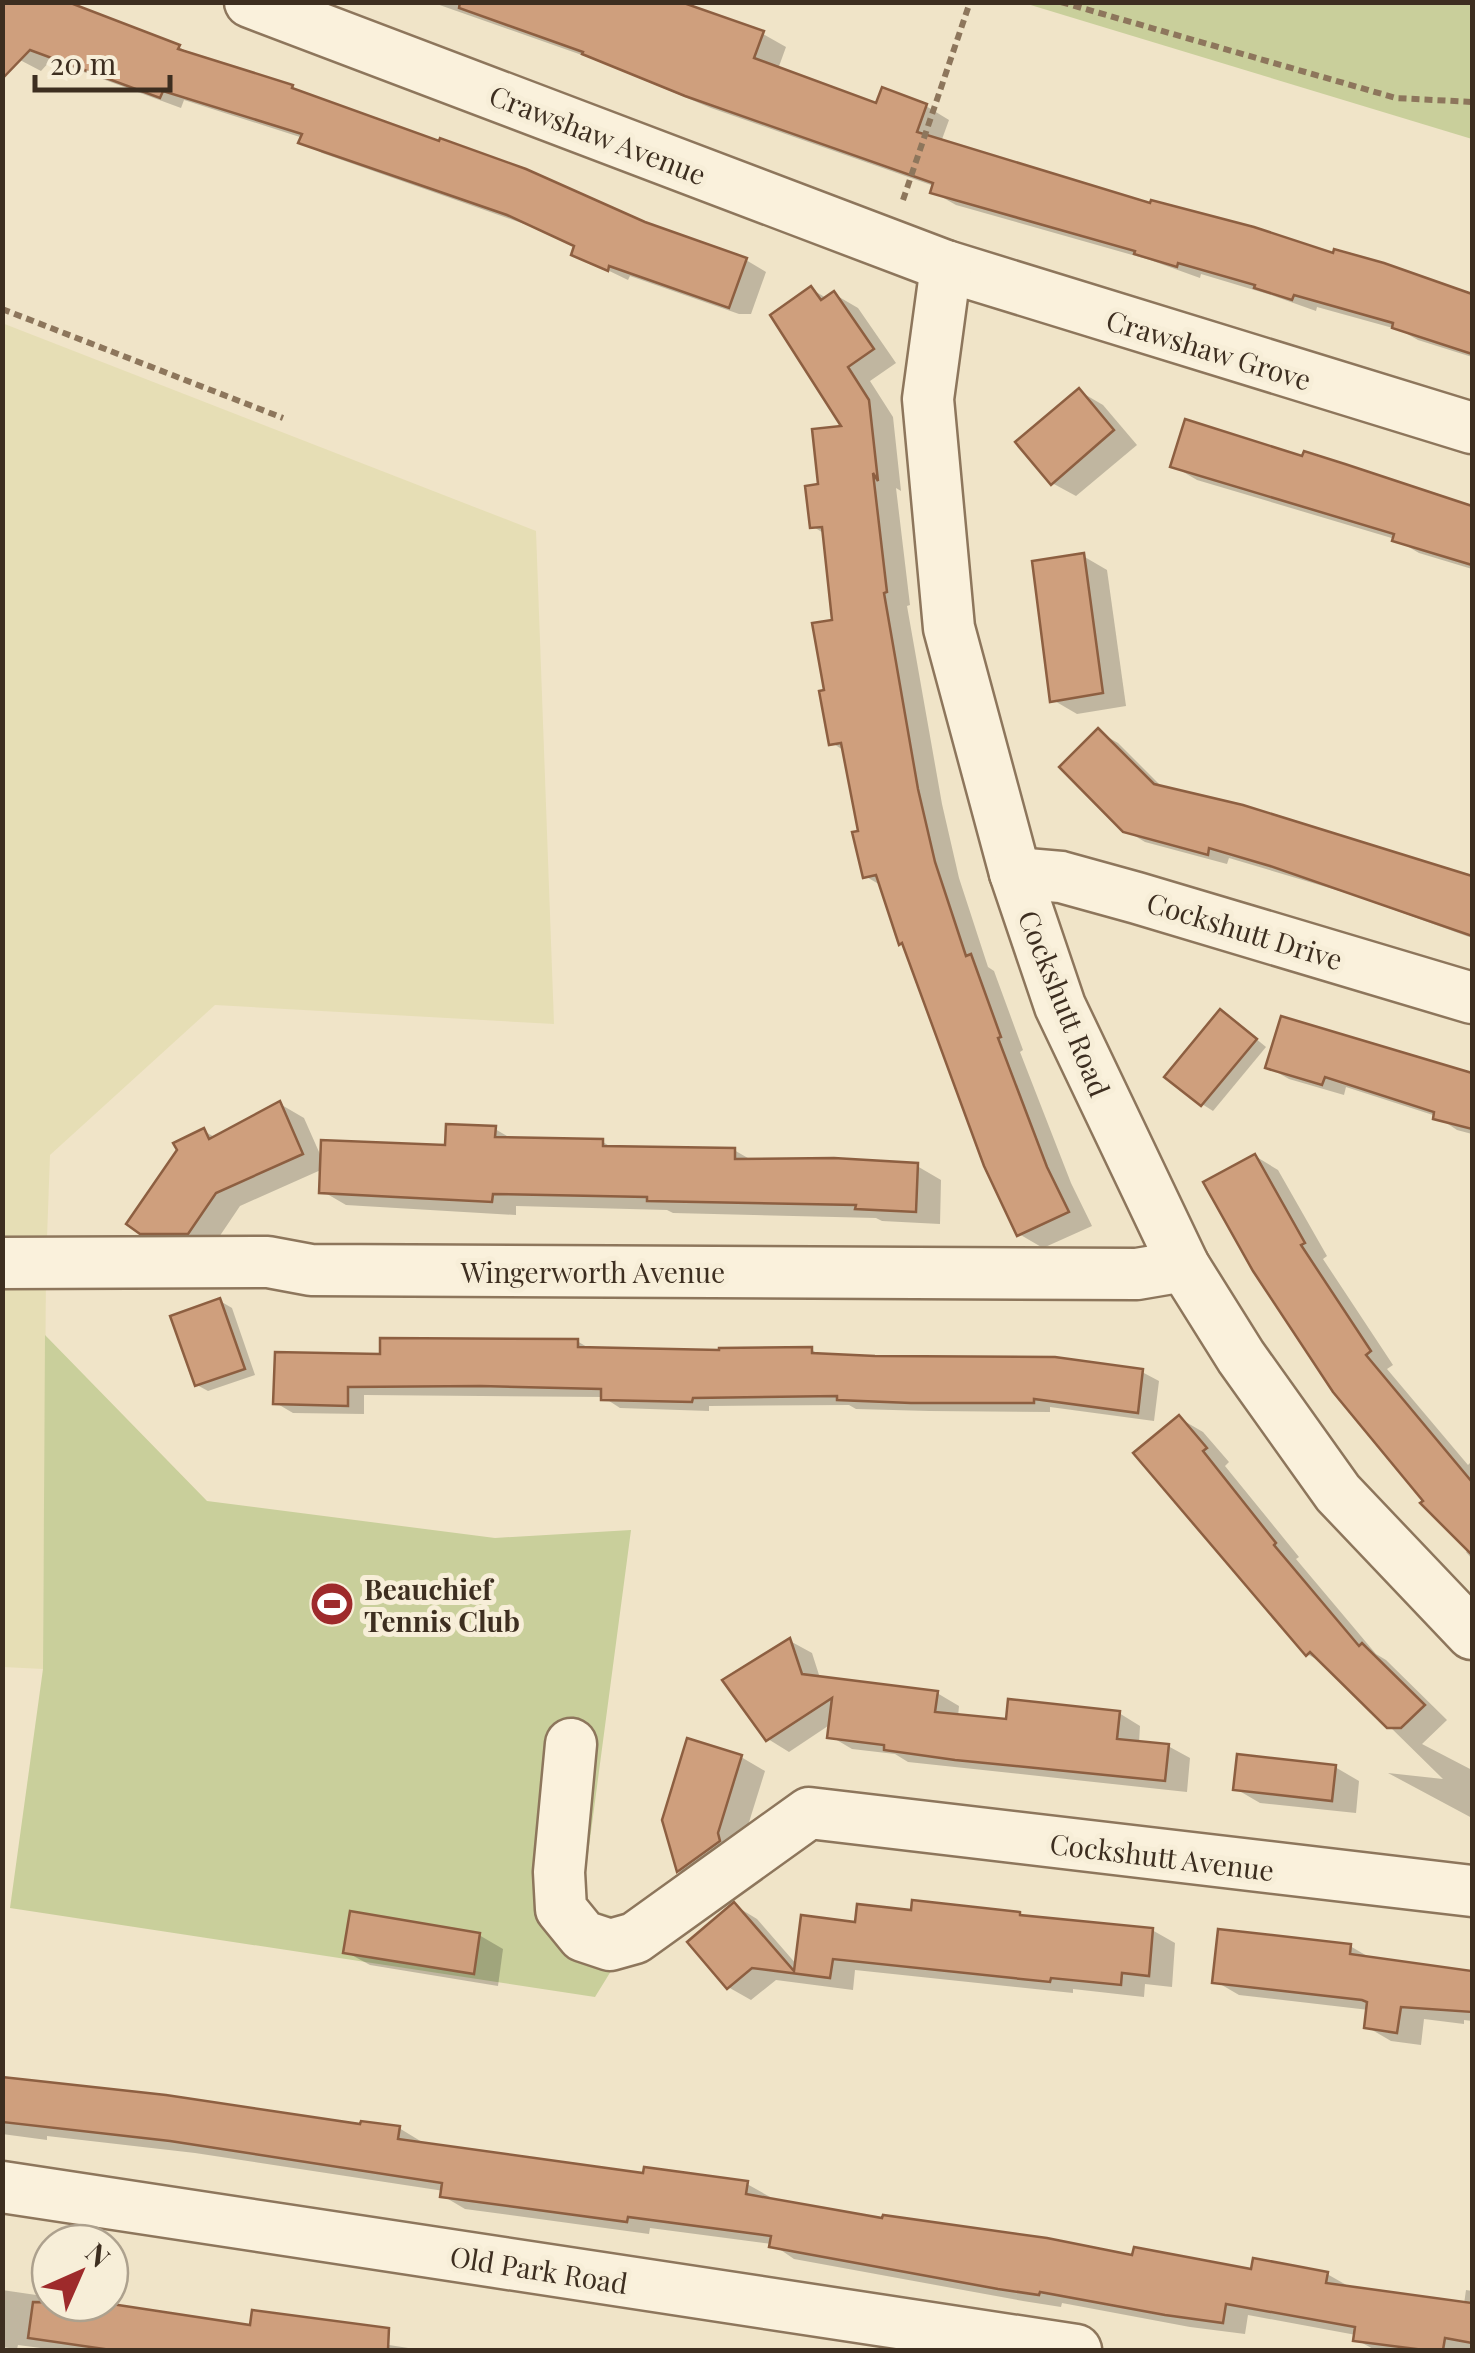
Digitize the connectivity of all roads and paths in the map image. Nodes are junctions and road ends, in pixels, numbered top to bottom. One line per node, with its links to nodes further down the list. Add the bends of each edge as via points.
1 (250, 2): 5 (street, Crawshaw Avenue)
2 (970, 2): 5 (path)
3 (1060, 2): 4 (path, via 1396,98)
4 (1472, 102)
5 (889, 244): 6 (street, Crawshaw Avenue)
6 (946, 266): 9 (street, Crawshaw Grove); 10 (street, Cockshutt Road, via 928,399 949,628)
7 (2, 309): 8 (path)
8 (283, 418)
9 (1472, 428)
10 (1014, 873): 11 (street, Cockshutt Drive, via 1061,877); 13 (street, Cockshutt Road, via 1060,1006)
11 (1472, 998)
12 (2, 1263): 13 (street, Wingerworth Avenue, via 1137,1274)
13 (1184, 1266): 14 (street, Cockshutt Road, via 1338,1493)
14 (1472, 1634)
15 (570, 1744): 16 (street, Cockshutt Avenue, via 560,1909 583,1936 610,1945 636,1938 809,1812)
16 (1472, 1892)
17 (2, 2188): 18 (street, Old Park Road)
18 (1076, 2350)

